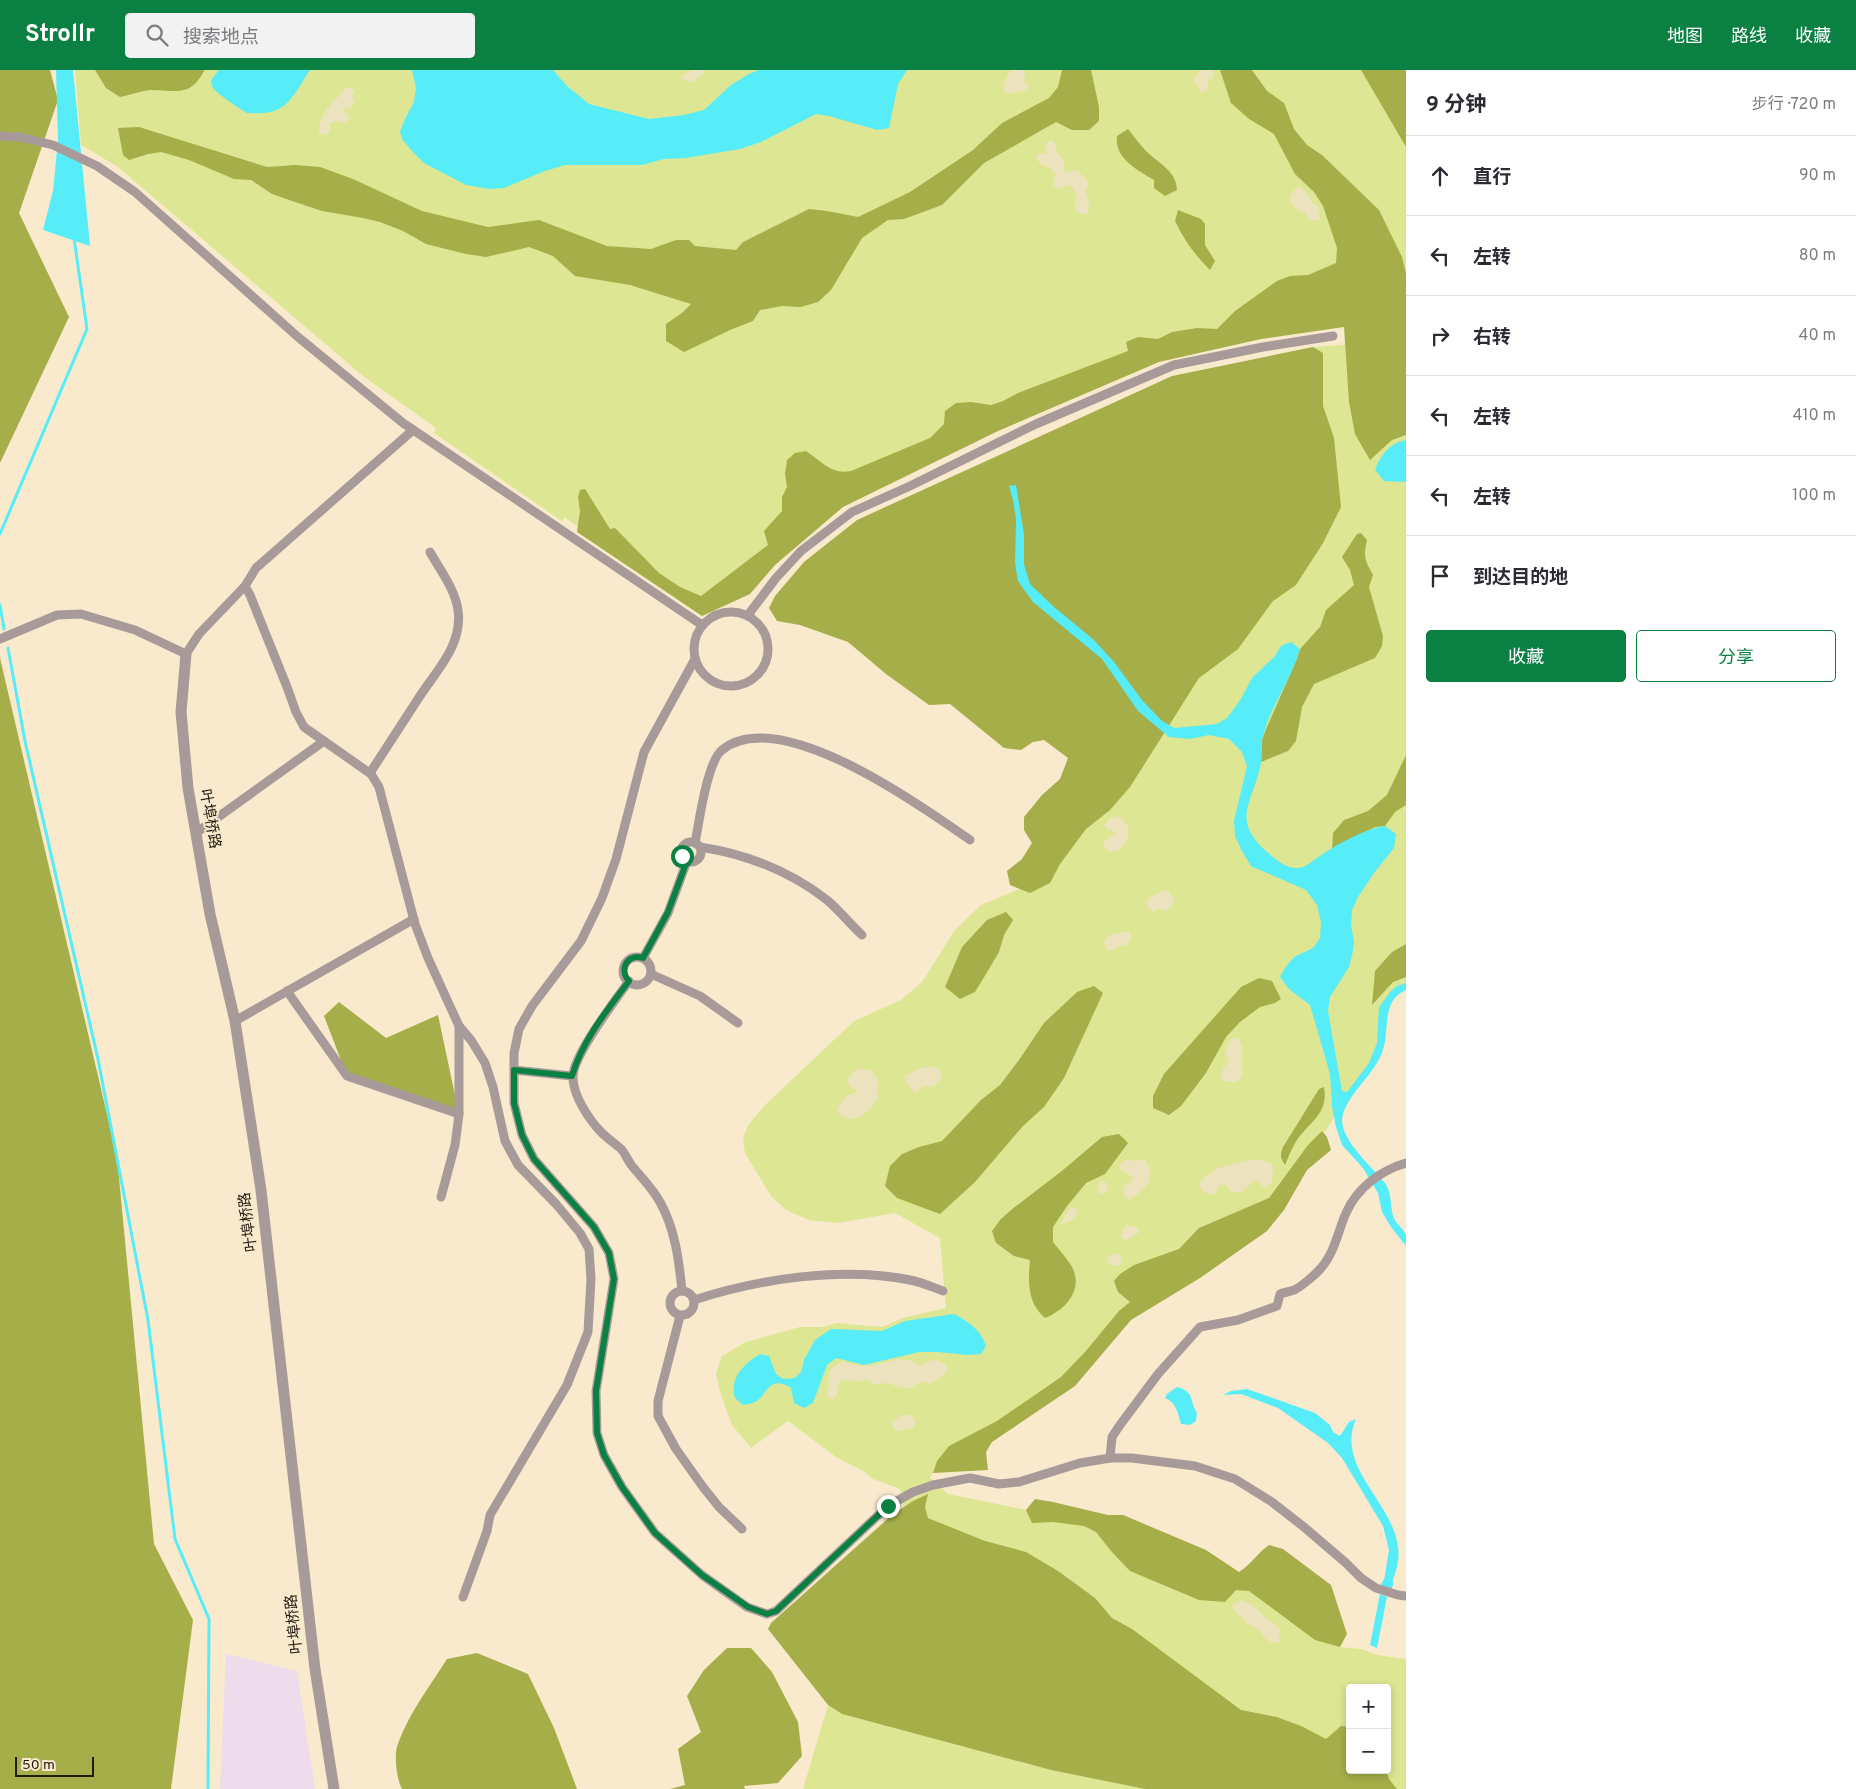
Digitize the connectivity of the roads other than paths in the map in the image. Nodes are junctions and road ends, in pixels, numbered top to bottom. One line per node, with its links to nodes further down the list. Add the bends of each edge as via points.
1 (0, 136): 3 (street, via 53,145 97,166 135,192 298,337)
2 (1333, 336): 6 (street, via 1174,365 1036,424 852,512 801,550)
3 (413, 430): 5 (street, via 256,568); 7 (street)
4 (430, 552): 12 (street, via 454,594 458,626 441,669)
5 (245, 586): 9 (street, via 199,634); 11 (street, via 296,712 304,727)
6 (748, 616): 7 (street, via 723,612); 10 (street, via 765,633 768,646 762,670 754,678 744,684 720,684 700,670)
7 (702, 625): 10 (street, via 696,636)
8 (0, 639): 9 (street, via 57,615 80,614 135,630)
9 (186, 654): 13 (street, 叶埠桥路, via 181,712)
10 (695, 659): 26 (street, via 644,752 616,859 602,898 581,941 532,1006 519,1029)
11 (324, 741): 12 (street); 13 (street)
12 (370, 773): 17 (street, via 379,787)
13 (196, 833): 23 (street, 叶埠桥路, via 210,914)
14 (970, 840): 15 (street, via 920,805 829,754 773,739 751,739 721,750 715,761 709,776)
15 (697, 845): 16 (street, via 701,853 698,859); 16 (street, via 688,843 682,850); 18 (street, via 768,865 799,880 828,900)
16 (687, 861): 19 (street, via 668,912)
17 (414, 918): 22 (street); 25 (street, via 428,958)
18 (862, 935)
19 (643, 958): 20 (street, via 650,965); 21 (street, via 627,961 623,969)
20 (651, 974): 21 (street, via 642,984); 24 (street, via 700,996)
21 (629, 981): 27 (street, via 582,1051)
22 (287, 991): 23 (street); 28 (street, via 347,1076)
23 (235, 1021): 39 (street, 叶埠桥路, via 261,1190 315,1670)
24 (738, 1023)
25 (460, 1026): 28 (street); 38 (street, via 485,1063 505,1141 518,1165 580,1234 588,1249 591,1278 588,1332 567,1385 490,1515)
26 (514, 1070): 27 (street); 35 (street, via 514,1103 522,1135 534,1159 594,1227 609,1253 614,1279 596,1391 597,1433 604,1455 655,1533 702,1575 748,1607 767,1614 776,1611 888,1506 913,1492 970,1478 999,1484 1019,1482 1080,1462)
27 (572, 1076): 31 (street, via 577,1097 601,1132 624,1152 660,1201 676,1248)
28 (459, 1114): 30 (street, via 455,1145)
29 (1406, 1163): 35 (street, via 1382,1172 1355,1197 1330,1255 1320,1269 1294,1290 1280,1294 1277,1306 1238,1320 1200,1327 1158,1374 1120,1425 1112,1437)
30 (441, 1197)
31 (682, 1291): 33 (street, via 689,1293); 34 (street, via 674,1293 669,1304)
32 (943, 1291): 33 (street, via 912,1280 833,1275 780,1279 727,1289)
33 (694, 1300): 34 (street, via 691,1311)
34 (680, 1316): 36 (street, via 658,1401 658,1416 703,1487 718,1507)
35 (1110, 1458): 37 (street, via 1195,1466 1235,1479 1304,1527 1361,1578 1376,1588)
36 (742, 1529)
37 (1406, 1596)
38 (463, 1597)
39 (334, 1789)

